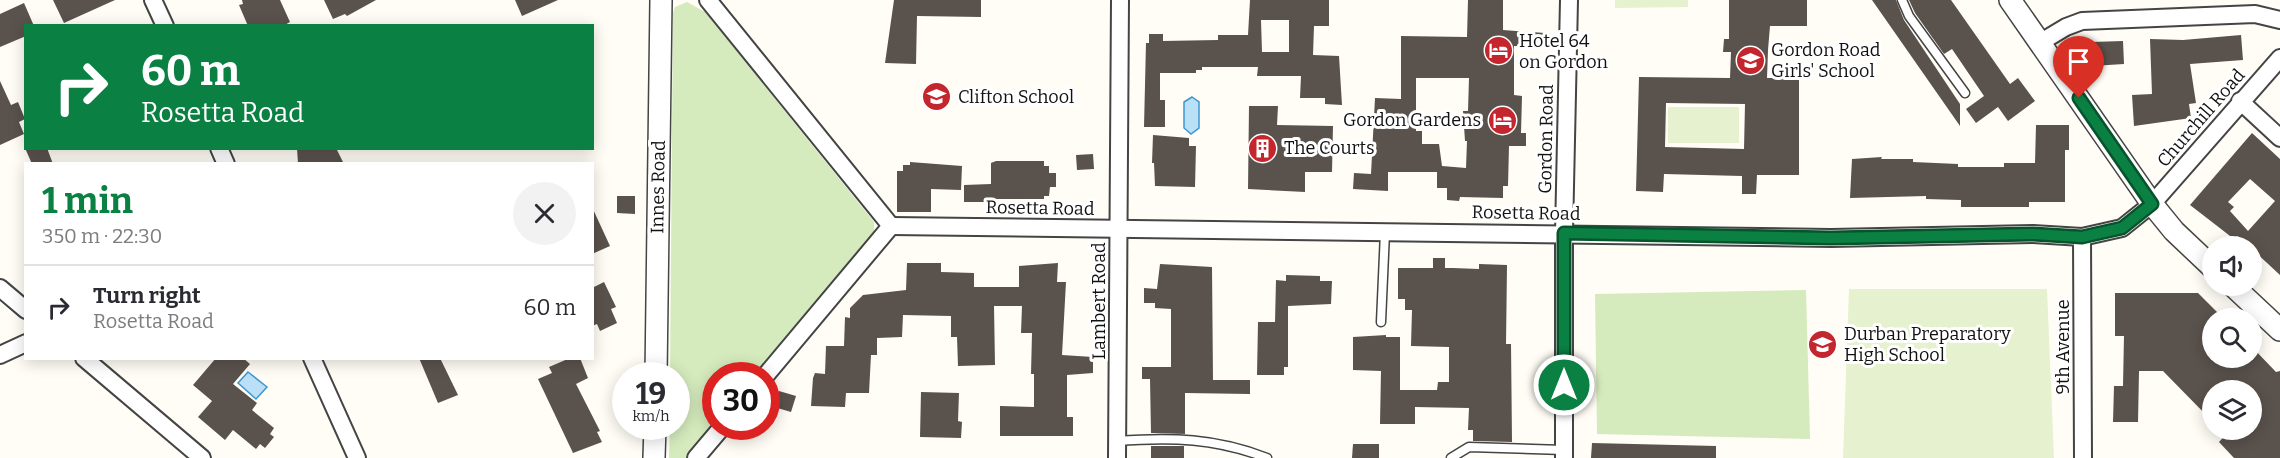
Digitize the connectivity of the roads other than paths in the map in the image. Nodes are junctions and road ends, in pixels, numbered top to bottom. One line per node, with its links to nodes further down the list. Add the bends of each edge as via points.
1 (153, 0): 9 (street)
2 (661, 0): 31 (street, Innes Road)
3 (708, 0): 16 (street)
4 (1120, 0): 17 (street, Lambert Road)
5 (1569, 0): 19 (street, Gordon Road)
6 (1902, 0): 12 (lane)
7 (2010, 0): 10 (street)
8 (2280, 20): 10 (street, via 2256,14 2082,21)
9 (164, 24)
10 (2041, 42): 15 (street)
11 (2280, 58): 13 (street, Churchill Road)
12 (1965, 93)
13 (2240, 101): 14 (street); 15 (street, Churchill Road)
14 (2280, 138)
15 (2152, 204): 20 (street, Rosetta Road, via 2122,228); 21 (street)
16 (891, 226): 17 (street, Rosetta Road); 32 (street)
17 (1118, 229): 18 (street, Rosetta Road); 35 (street, Lambert Road)
18 (1385, 232): 19 (street, Rosetta Road); 25 (lane)
19 (1564, 233): 20 (street, Rosetta Road); 36 (street, Gordon Road)
20 (2082, 237): 43 (street, 9th Avenue)
21 (2202, 258)
22 (0, 288): 24 (street)
23 (2244, 296): 26 (street)
24 (24, 308)
25 (1381, 322)
26 (2280, 330)
27 (24, 344): 28 (street)
28 (0, 355)
29 (86, 360): 37 (street)
30 (313, 360): 38 (street)
31 (656, 362)
32 (777, 362)
33 (655, 440): 39 (street)
34 (711, 440): 40 (street)
35 (1118, 449): 41 (lane, via 1168,438 1240,447)
36 (1564, 454): 42 (lane, via 1469,447)
37 (202, 458)
38 (357, 458)
39 (654, 458)
40 (696, 458)
41 (1266, 458)
42 (1451, 458)
43 (2083, 458)

